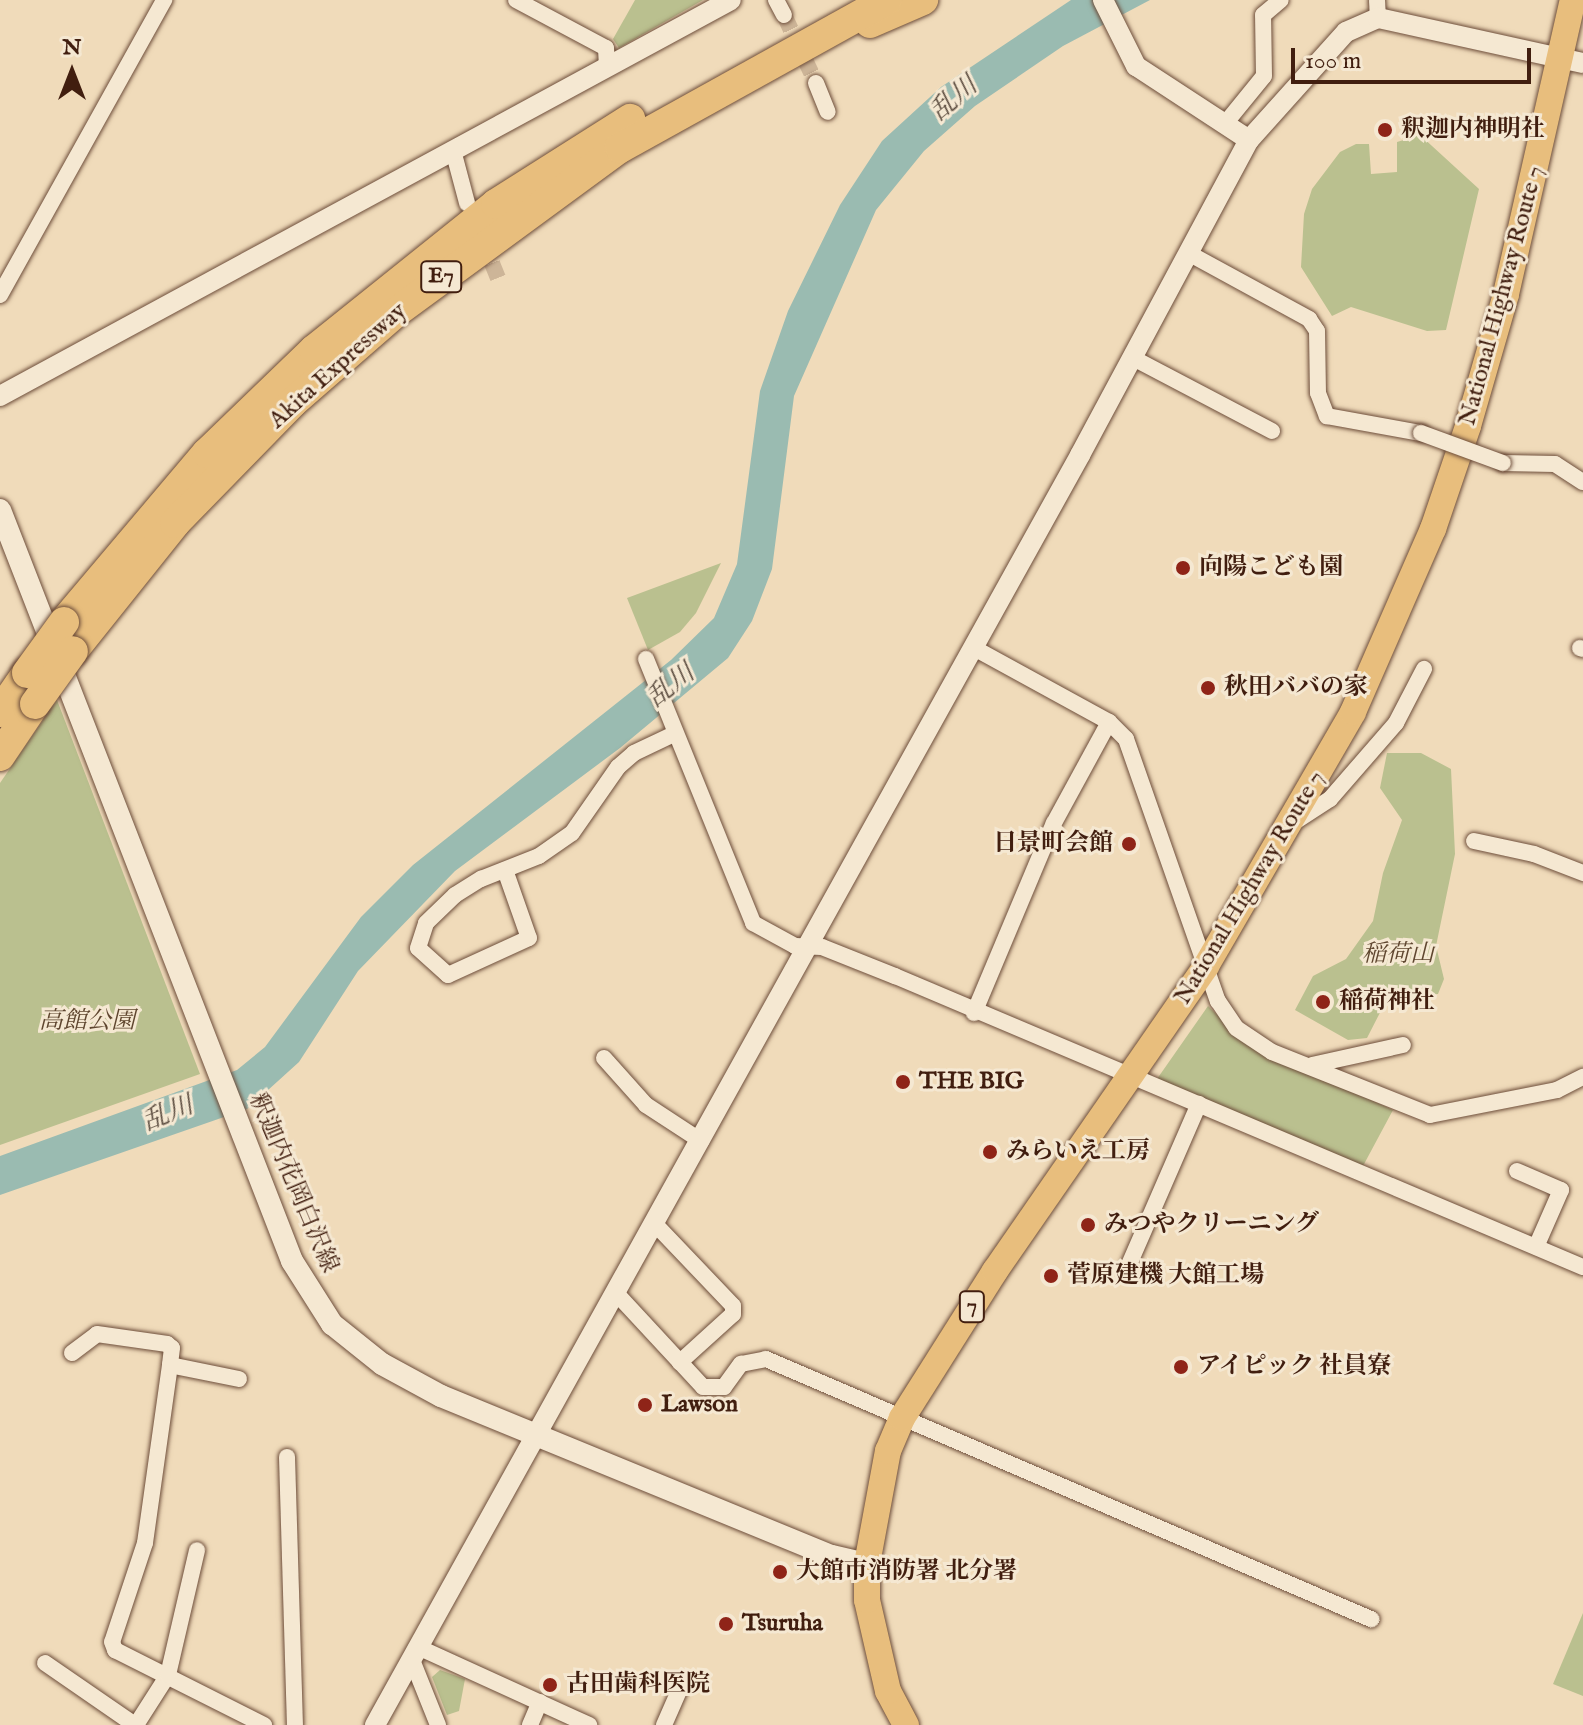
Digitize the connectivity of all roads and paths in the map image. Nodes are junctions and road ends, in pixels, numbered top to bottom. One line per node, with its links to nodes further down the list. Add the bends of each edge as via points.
1 (164, 0): 23 (street)
2 (516, 0): 14 (street, via 606,48)
3 (731, 0): 14 (street)
4 (853, 0): 12 (highway)
5 (863, 0): 12 (highway, Akita Expressway / E7)
6 (887, 0): 21 (highway, Akita Expressway / E7, via 620,148)
7 (923, 0): 21 (highway, via 694,114)
8 (1103, 0): 17 (street, via 1136,66)
9 (1281, 0): 17 (street, via 1263,15 1264,76)
10 (1573, 0): 13 (highway, National Highway Route 7 / 7)
11 (1377, 5): 13 (street); 18 (street)
12 (819, 19): 32 (highway, Akita Expressway / E7, bridge, via 559,162 371,300 207,453 64,622)
13 (1571, 60): 36 (highway, National Highway Route 7 / 7, via 1503,307 1433,529 1353,712)
14 (607, 66): 19 (street)
15 (816, 83): 16 (street)
16 (828, 112)
17 (1224, 125): 18 (street)
18 (1249, 140): 22 (street)
19 (454, 154): 20 (street); 25 (street)
20 (467, 203)
21 (479, 248): 35 (highway, Akita Expressway / E7, bridge, via 292,403 175,523 73,651)
22 (1190, 254): 24 (street); 27 (street, bridge, via 1309,319 1317,331 1318,393 1327,416 1421,433 1503,463 1555,464)
23 (0, 295)
24 (1133, 358): 26 (street); 29 (street)
25 (0, 396)
26 (1272, 431)
27 (1583, 482)
28 (0, 510): 61 (main road, 釈迦内花岡白沢線, via 292,1261 332,1324 409,1381)
29 (974, 648): 33 (street); 40 (street)
30 (646, 659): 34 (street)
31 (1424, 669): 36 (street, via 1396,723 1330,799)
32 (0, 712)
33 (1109, 722): 41 (street, via 1126,739); 42 (street, via 1054,823)
34 (672, 729): 38 (street, via 618,767 572,833 539,856); 40 (street, via 753,923)
35 (0, 756)
36 (1291, 824): 41 (highway, National Highway Route 7 / 7)
37 (1474, 841): 39 (street, via 1534,854)
38 (505, 870): 38 (street, via 455,895 418,937 418,948 448,975 529,938)
39 (1583, 873)
40 (807, 949): 42 (street, via 822,947); 49 (street)
41 (1206, 966): 45 (street, via 1218,1001 1236,1028 1272,1052); 46 (highway, National Highway Route 7 / 7)
42 (974, 1013): 46 (street)
43 (1403, 1045): 45 (street)
44 (604, 1058): 49 (street, via 646,1105)
45 (1310, 1066): 47 (street, via 1430,1115 1557,1090)
46 (1134, 1076): 48 (street); 60 (highway, National Highway Route 7 / 7, via 995,1271)
47 (1583, 1077)
48 (1199, 1104): 52 (street); 53 (street)
49 (701, 1141): 51 (street)
50 (1517, 1171): 52 (street, via 1561,1190)
51 (655, 1224): 55 (street); 57 (street, via 733,1306 733,1314)
52 (1536, 1247): 54 (street)
53 (1128, 1267)
54 (1583, 1267)
55 (616, 1293): 57 (street); 61 (street)
56 (72, 1353): 58 (street, via 97,1334 167,1344 172,1348)
57 (680, 1362): 60 (street, via 703,1387 715,1390 741,1364 766,1359)
58 (170, 1365): 59 (street); 68 (street, via 145,1543 112,1642 115,1650)
59 (239, 1379)
60 (902, 1418): 64 (highway, National Highway Route 7 / 7, via 888,1451); 65 (street)
61 (538, 1433): 64 (main road, 釈迦内花岡白沢線, via 832,1556); 66 (street)
62 (287, 1457): 74 (street)
63 (197, 1550): 68 (street)
64 (867, 1564): 79 (highway, National Highway Route 7 / 7, via 877,1653)
65 (1371, 1619)
66 (416, 1654): 70 (street); 71 (street); 75 (street)
67 (45, 1663): 73 (street)
68 (168, 1675): 72 (street); 73 (street)
69 (682, 1684): 78 (street)
70 (540, 1702): 76 (street); 77 (street)
71 (382, 1720)
72 (258, 1724)
73 (136, 1725)
74 (295, 1725)
75 (438, 1725)
76 (530, 1725)
77 (589, 1725)
78 (664, 1725)
79 (906, 1725)

